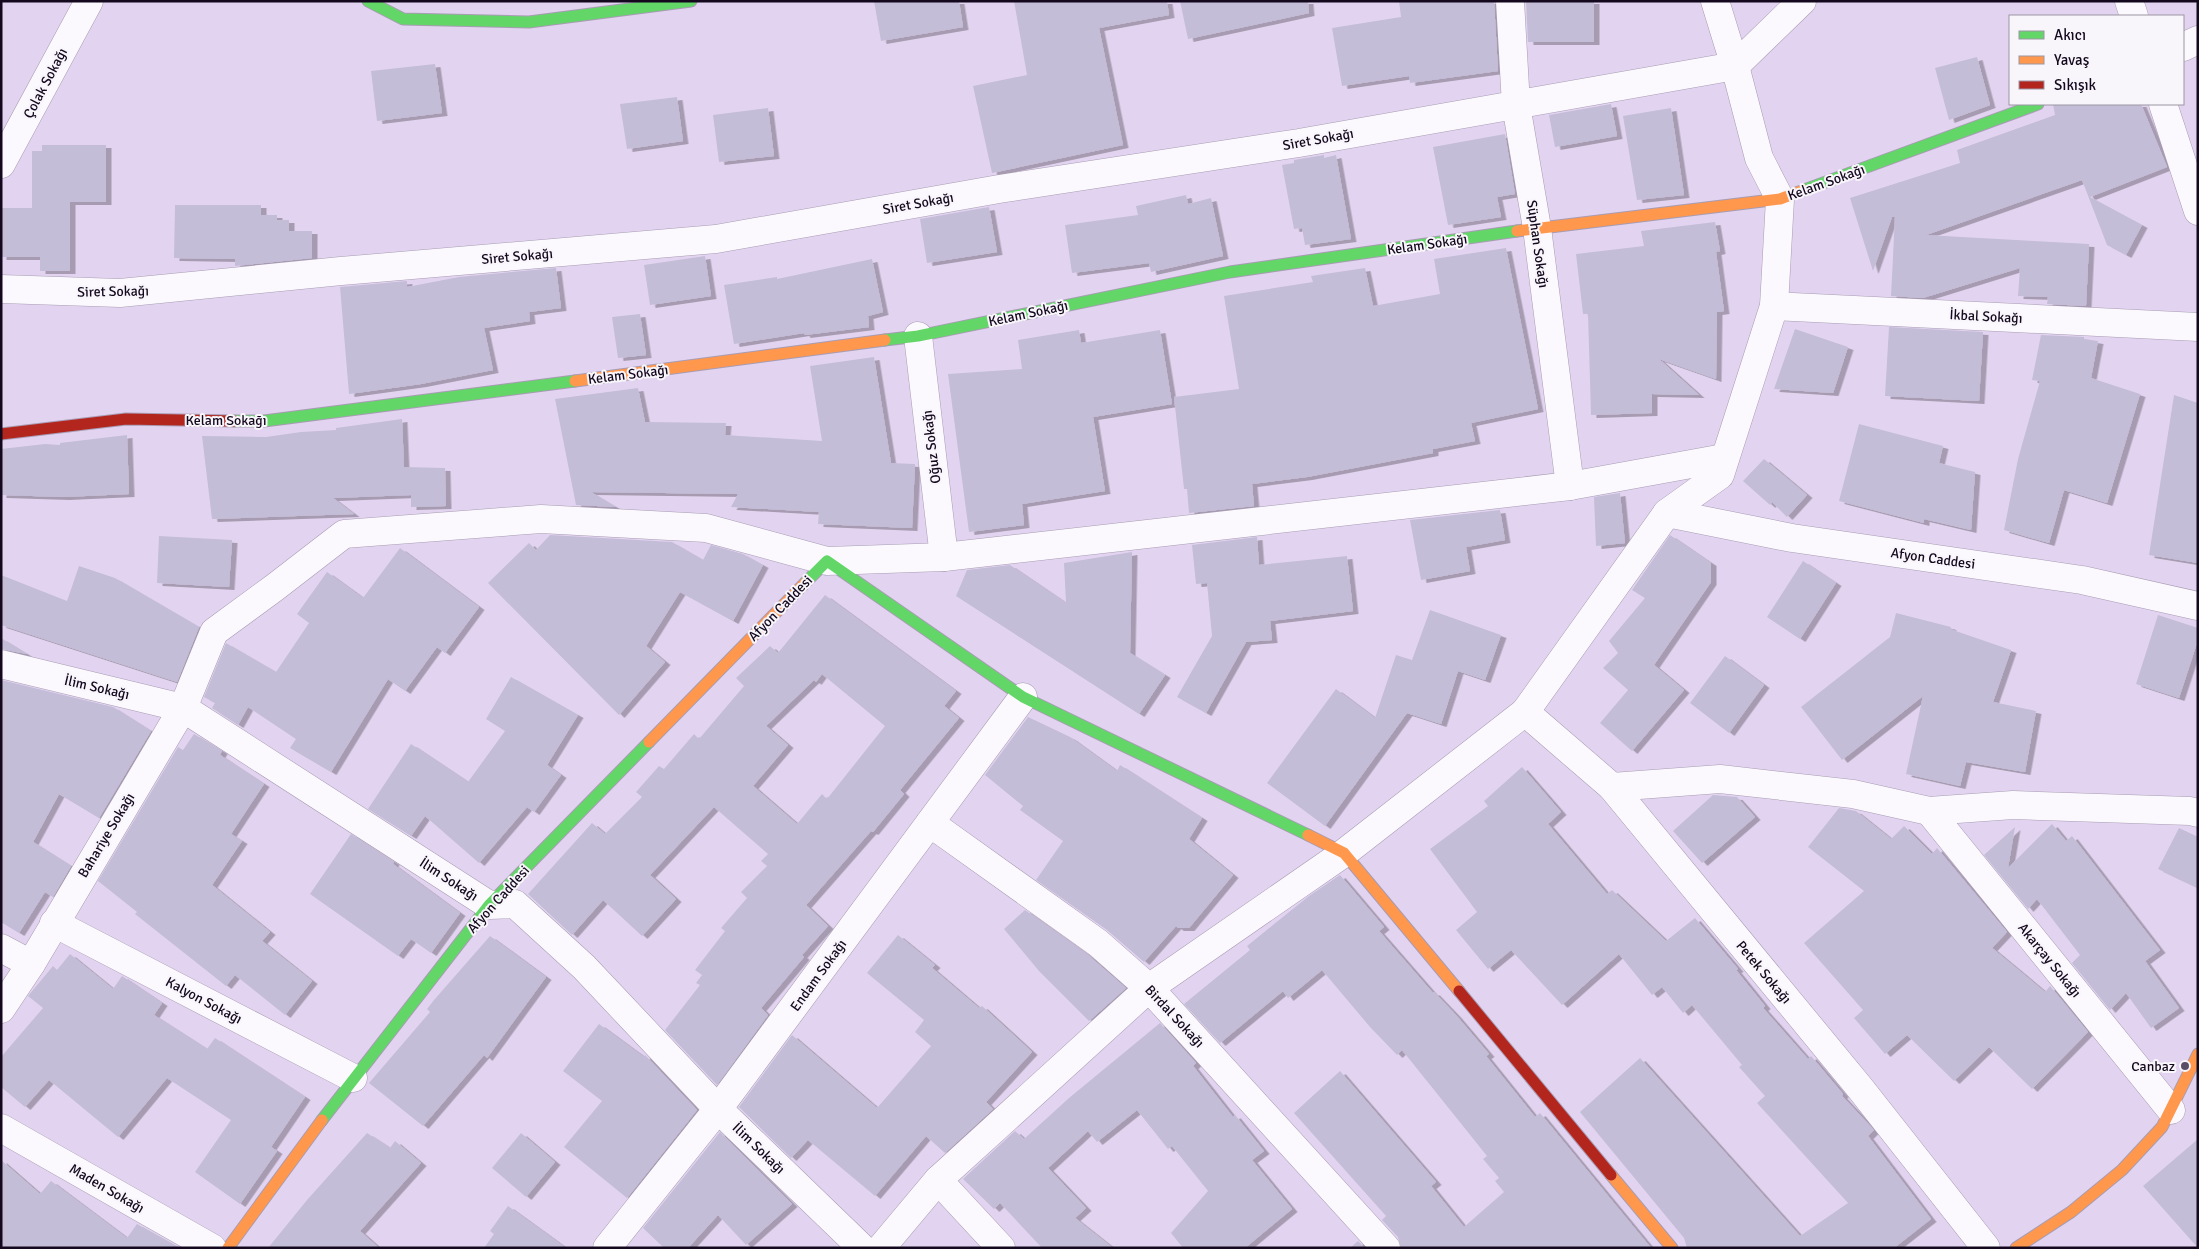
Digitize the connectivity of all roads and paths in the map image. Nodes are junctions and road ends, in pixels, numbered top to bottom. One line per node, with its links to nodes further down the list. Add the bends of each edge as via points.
1 (89, 1): 15 (street, Çolak Sokağı)
2 (368, 1): 3 (street, via 404,19 529,22)
3 (691, 1)
4 (1510, 1): 12 (street, Süphan Sokağı)
5 (1715, 1): 11 (street)
6 (1802, 1): 11 (street)
7 (2129, 1): 8 (street)
8 (2134, 15)
9 (2198, 40): 10 (street)
10 (2184, 47)
11 (1735, 66): 12 (street, Siret Sokağı); 16 (street, via 1759,158)
12 (1516, 105): 18 (street, Süphan Sokağı); 19 (street, Siret Sokağı, via 1299,143 999,189 716,239 120,293)
13 (2035, 105): 16 (street, Kelam Sokağı)
14 (2163, 105): 17 (street)
15 (1, 164)
16 (1780, 199): 18 (street, Kelam Sokağı); 20 (street)
17 (2198, 211)
18 (1537, 228): 22 (street, Kelam Sokağı, via 1230,272); 25 (street, Süphan Sokağı)
19 (1, 289)
20 (1774, 306): 21 (street, İkbal Sokağı); 24 (street)
21 (2198, 327)
22 (918, 336): 23 (street, Kelam Sokağı, via 264,421 126,419); 27 (street, Oğuz Sokağı)
23 (1, 434)
24 (1724, 458): 25 (street, Bahariye Sokağı); 26 (street, via 1720,475)
25 (1570, 486): 27 (street, Bahariye Sokağı)
26 (1667, 513): 29 (street, Afyon Caddesi, via 1792,538 2082,580); 33 (street)
27 (944, 557): 28 (street, Bahariye Sokağı)
28 (827, 561): 31 (street); 32 (street, Bahariye Sokağı, via 706,528 541,518 344,534 214,632); 39 (street, Afyon Caddesi)
29 (2198, 606)
30 (1, 664): 32 (street, İlim Sokağı)
31 (1023, 698): 37 (street, Endam Sokağı); 38 (street)
32 (183, 708): 39 (street, İlim Sokağı); 40 (street, Bahariye Sokağı)
33 (1525, 712): 34 (street, Petek Sokağı); 38 (street)
34 (1612, 787): 35 (street, via 1720,779 1853,794); 59 (street, Petek Sokağı, via 1860,1088)
35 (1929, 811): 36 (street, via 2013,805); 48 (street, Akarçay Sokağı)
36 (2198, 813)
37 (930, 823): 43 (street, Birdal Sokağı, via 1098,943); 47 (street, Endam Sokağı)
38 (1344, 853): 43 (street); 58 (street)
39 (489, 905): 46 (street, Afyon Caddesi); 47 (street, İlim Sokağı, via 516,904 584,967)
40 (54, 922): 42 (street, Bahariye Sokağı); 46 (street, Kalyon Sokağı)
41 (1, 948): 42 (street)
42 (31, 964): 44 (street, Bahariye Sokağı)
43 (1150, 988): 50 (street); 57 (street, Birdal Sokağı)
44 (1, 1009)
45 (2198, 1054): 48 (street)
46 (353, 1078): 52 (street, Afyon Caddesi)
47 (718, 1109): 53 (street, Endam Sokağı); 54 (street, İlim Sokağı)
48 (2171, 1110): 60 (street, via 2162,1127 2122,1170 2071,1212)
49 (1, 1128): 51 (street, Maden Sokağı)
50 (938, 1180): 55 (street); 56 (street)
51 (212, 1248)
52 (228, 1248)
53 (607, 1248)
54 (862, 1248)
55 (881, 1248)
56 (1001, 1248)
57 (1386, 1248)
58 (1672, 1248)
59 (1986, 1248)
60 (2016, 1248)

